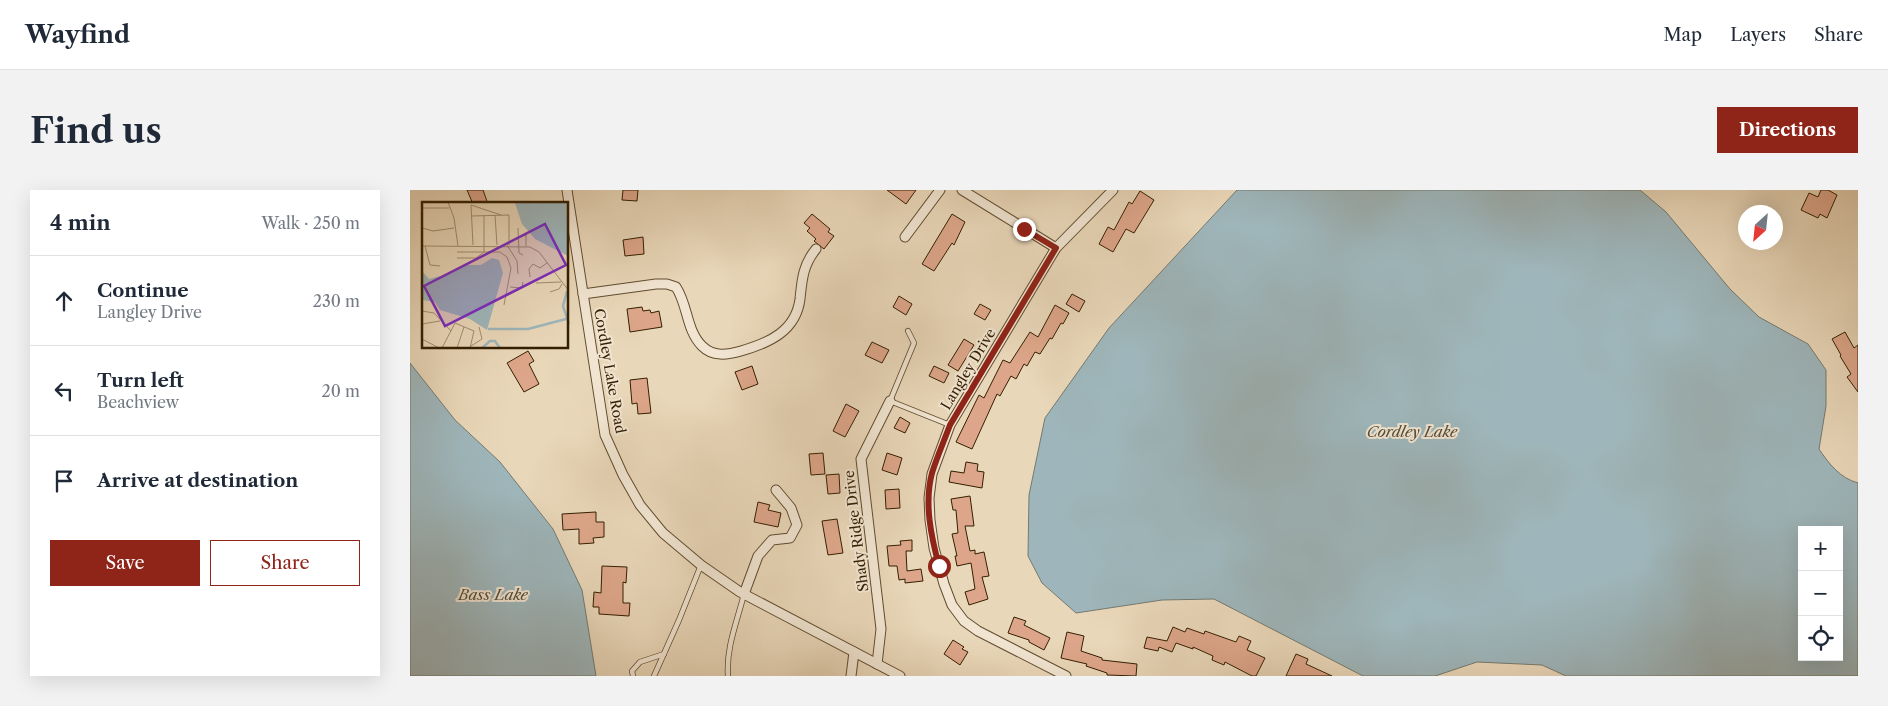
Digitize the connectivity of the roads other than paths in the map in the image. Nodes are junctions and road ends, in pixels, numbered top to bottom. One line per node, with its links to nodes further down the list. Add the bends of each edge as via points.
1 (940, 190): 5 (street)
2 (962, 190): 6 (street)
3 (1113, 190): 6 (street, Langley Drive)
4 (569, 203): 8 (street, Cordley Lake Road)
5 (905, 237)
6 (1056, 248): 11 (street, Langley Drive)
7 (816, 249): 8 (street, via 803,270 798,309 789,327 760,345 725,355 708,351 696,339 676,287 656,284)
8 (583, 294): 13 (street, Cordley Lake Road, via 605,435 640,505 663,533)
9 (908, 331): 10 (lane, via 914,343)
10 (890, 401): 11 (lane); 17 (street, Shady Ridge Drive, via 862,459 881,629)
11 (950, 425): 23 (street, Langley Drive, via 932,474 929,498 934,548 952,605 964,621 978,631)
12 (776, 490): 14 (street, via 790,508 797,525 790,538 772,540 758,556)
13 (701, 565): 14 (street, Cordley Lake Road); 16 (lane)
14 (744, 594): 15 (street, Cordley Lake Road); 20 (lane, via 732,635)
15 (854, 652): 17 (street, Cordley Lake Road); 21 (street)
16 (664, 654): 18 (lane, via 640,662 632,671); 19 (lane)
17 (876, 664): 22 (street, Cordley Lake Road)
18 (633, 676)
19 (654, 676)
20 (728, 676)
21 (851, 676)
22 (900, 676)
23 (1066, 676)

